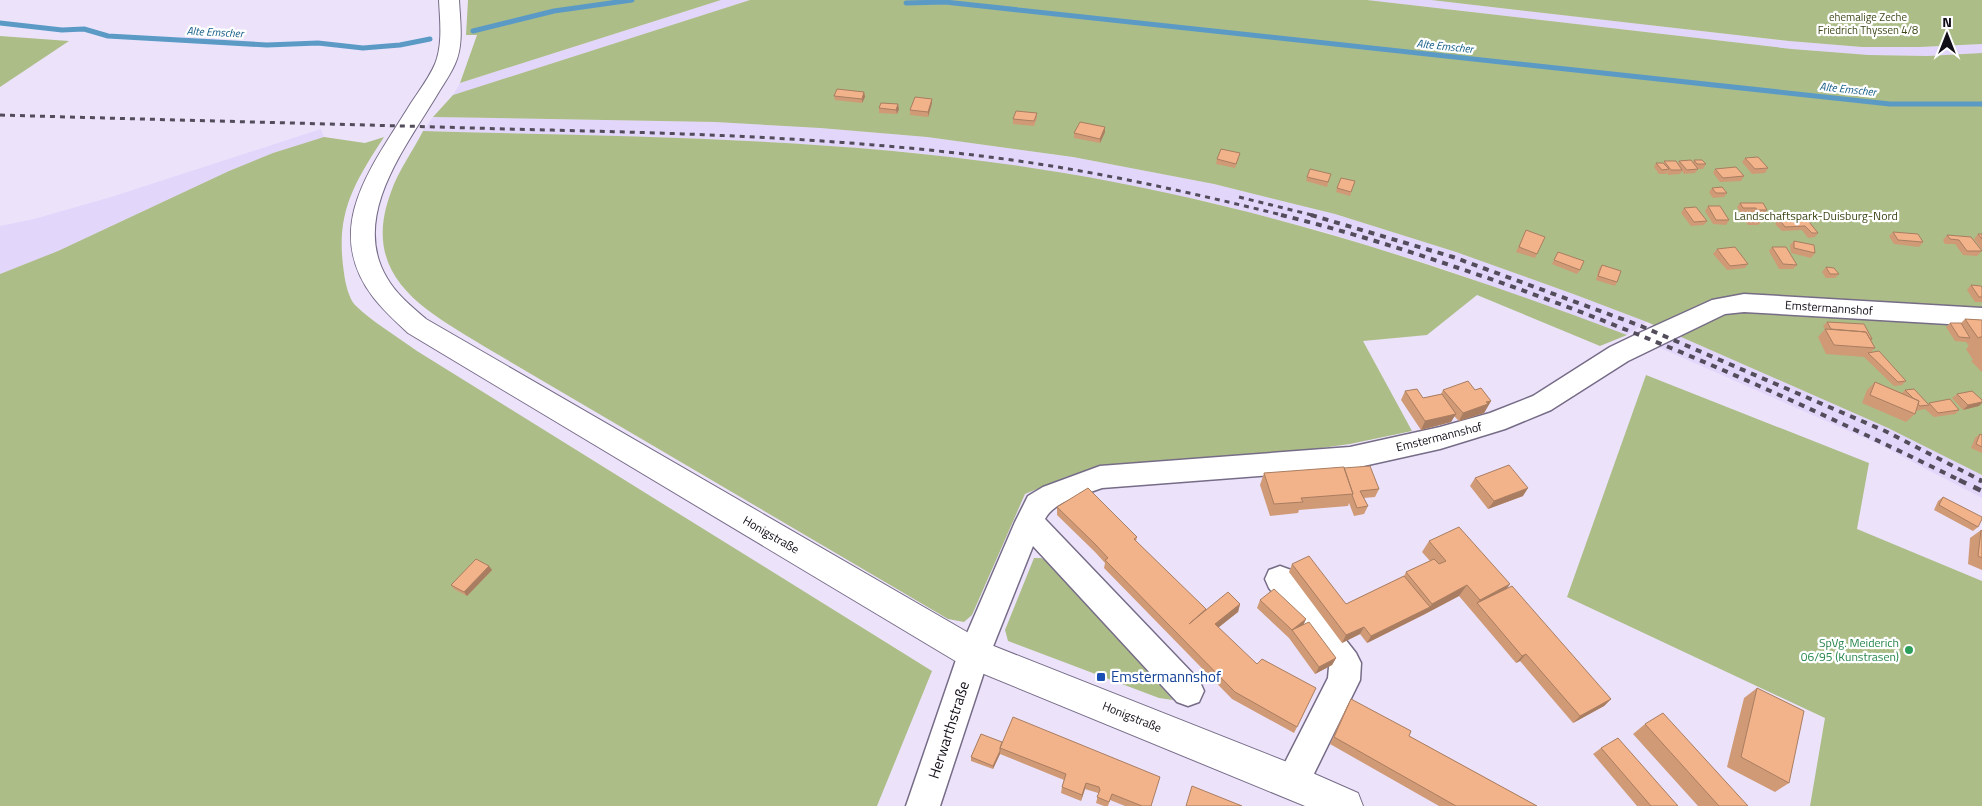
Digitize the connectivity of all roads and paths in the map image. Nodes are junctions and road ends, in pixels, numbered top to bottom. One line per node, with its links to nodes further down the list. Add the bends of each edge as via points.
1 (449, 0): 5 (main road, Honigstraße, via 451,41 445,64 368,197 363,219 364,246 374,280 382,292 417,326)
2 (1982, 317): 3 (street, Emstermannshof, via 1744,303 1721,306 1619,354 1542,403 1496,422 1350,458 1100,477 1038,504)
3 (1029, 522): 5 (street, Emstermannshof); 6 (street)
4 (1280, 578): 7 (street, via 1345,663 1344,680)
5 (974, 654): 7 (main road, Honigstraße); 8 (street, Herwarthstraße)
6 (1188, 691)
7 (1292, 782): 9 (main road, Honigstraße)
8 (923, 806)
9 (1345, 806)

